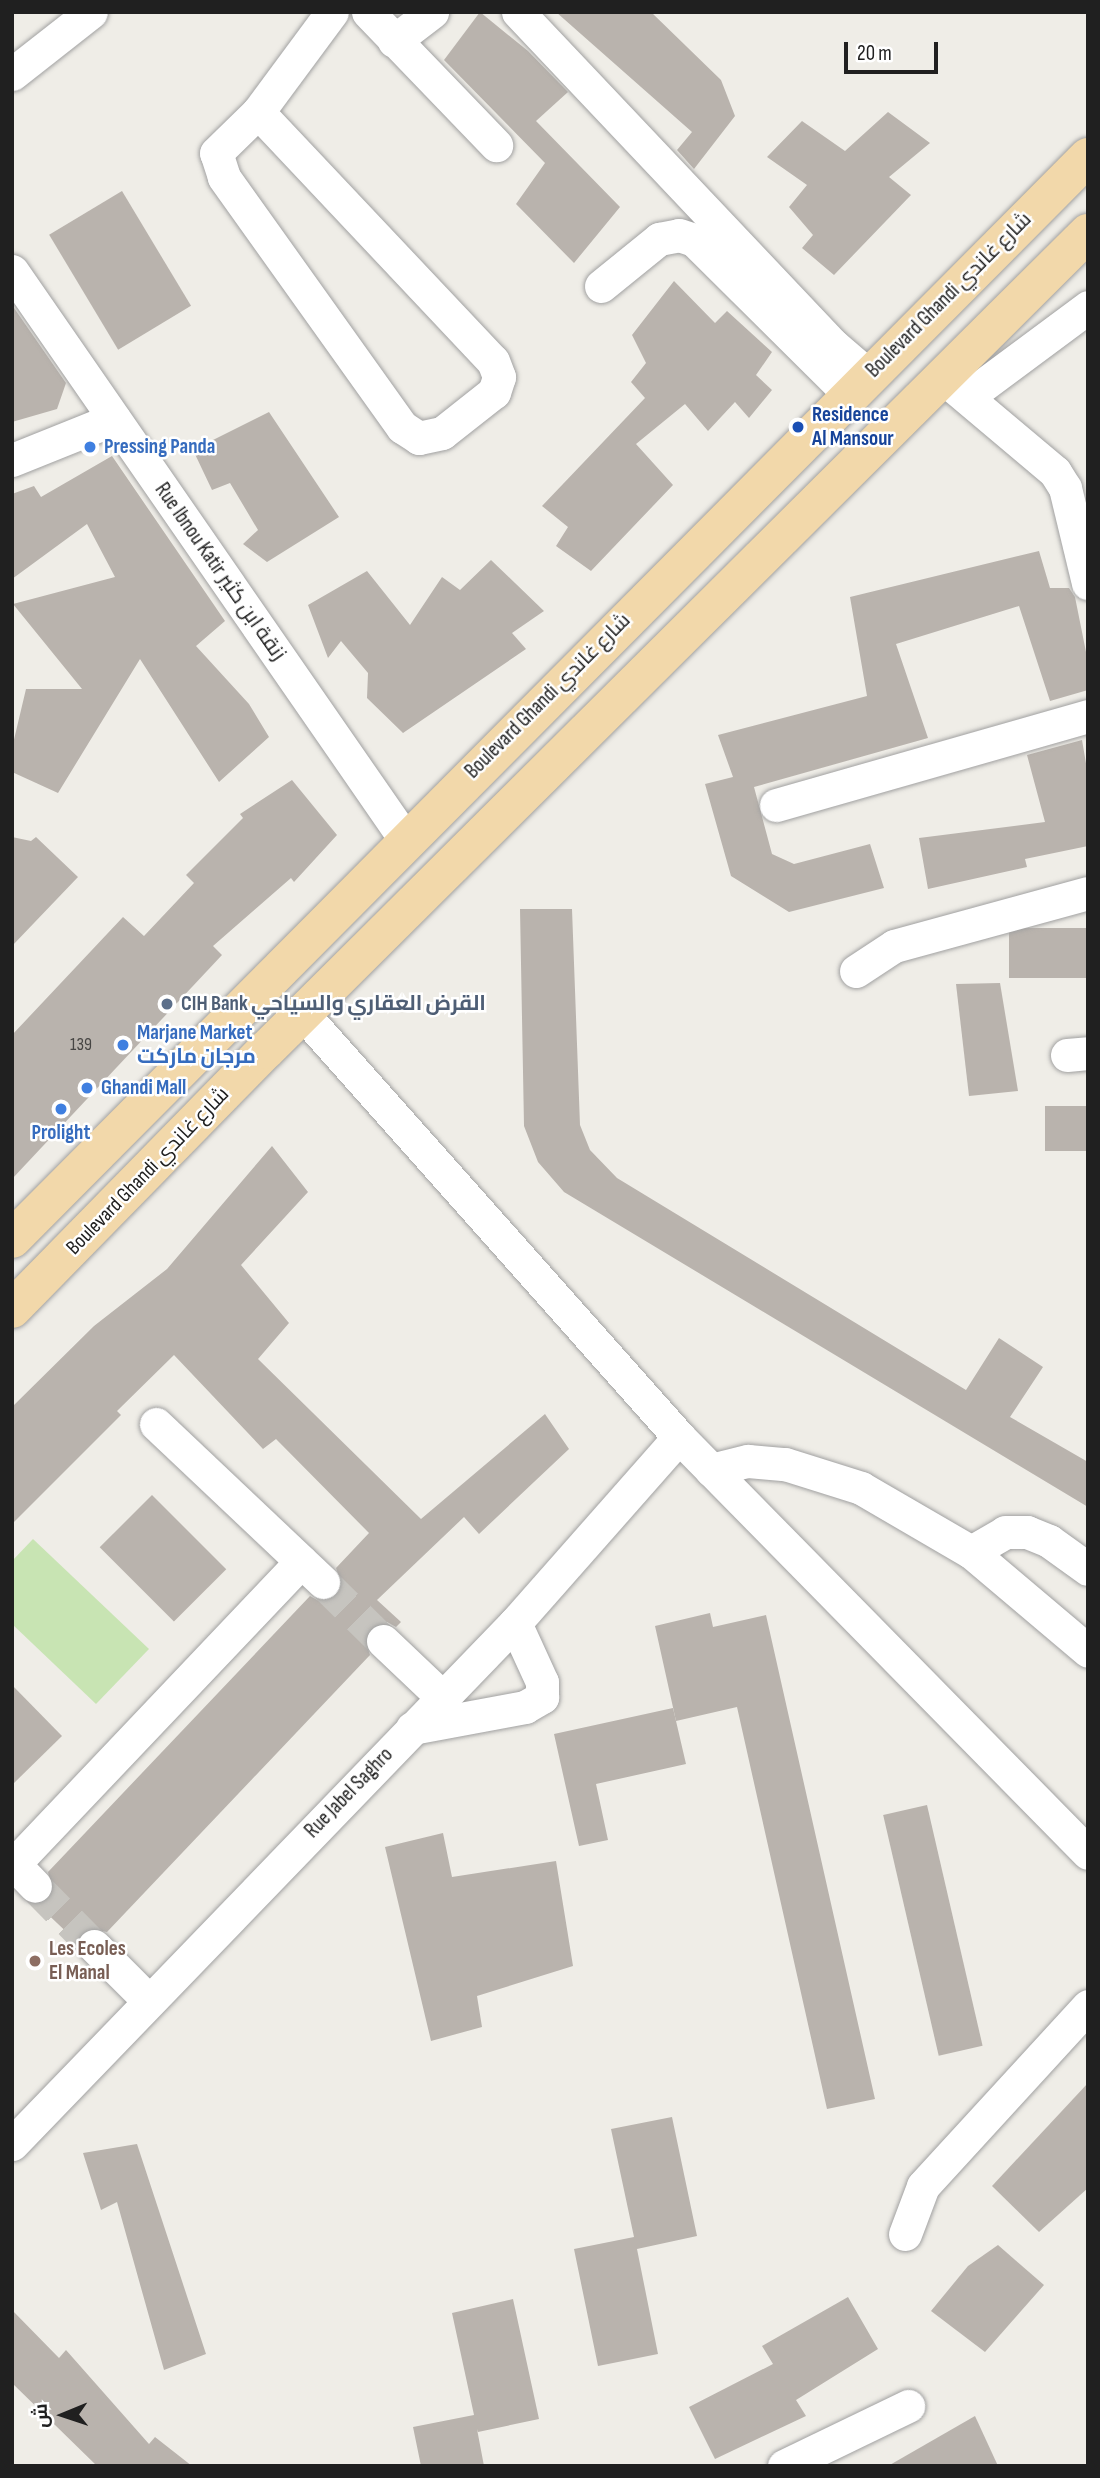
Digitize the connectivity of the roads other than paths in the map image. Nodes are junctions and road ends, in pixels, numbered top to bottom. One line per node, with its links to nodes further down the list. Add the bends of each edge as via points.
1 (91, 12): 7 (street)
2 (332, 12): 8 (street)
3 (368, 12): 6 (street)
4 (432, 12): 6 (street)
5 (518, 12): 15 (street, via 833,345)
6 (394, 41): 9 (street)
7 (12, 74)
8 (258, 112): 8 (street, via 216,153 224,177 402,427 419,438 442,433 494,392 499,377 493,361)
9 (496, 145)
10 (1088, 157): 15 (main road, Boulevard Ghandi شارع غاندي)
11 (1088, 233): 16 (main road, Boulevard Ghandi شارع غاندي)
12 (12, 271): 17 (street, Rue Ibnou Katir زنقة ابن كثير)
13 (601, 286): 15 (street, via 659,239 679,235 694,240)
14 (1088, 307): 16 (street)
15 (858, 384): 22 (main road, Boulevard Ghandi شارع غاندي)
16 (954, 386): 19 (street, via 1055,472 1065,488); 25 (main road, Boulevard Ghandi شارع غاندي)
17 (114, 419): 18 (street); 22 (street, Rue Ibnou Katir زنقة ابن كثير)
18 (12, 460)
19 (1088, 583)
20 (1088, 716): 21 (street)
21 (776, 804)
22 (405, 839): 26 (main road, Boulevard Ghandi شارع غاندي)
23 (1088, 893): 24 (street, via 894,946)
24 (856, 971)
25 (303, 1014): 27 (main road, Boulevard Ghandi شارع غاندي); 29 (street)
26 (12, 1239)
27 (12, 1309)
28 (156, 1424): 39 (street, via 312,1572)
29 (678, 1437): 30 (street); 33 (street, Rue Jabel Saghro)
30 (711, 1470): 31 (street, via 748,1461 820,1472 861,1488); 38 (street)
31 (971, 1552): 32 (street, via 1005,1532 1027,1532 1049,1541); 35 (street)
32 (1088, 1569)
33 (515, 1623): 36 (street, Rue Jabel Saghro); 37 (street, via 542,1682 542,1698 525,1707)
34 (383, 1641): 36 (street)
35 (1088, 1651)
36 (442, 1698): 37 (street, Rue Jabel Saghro)
37 (412, 1728): 41 (street, Rue Jabel Saghro)
38 (1088, 1853)
39 (21, 1871)
40 (94, 1946): 41 (street)
41 (149, 2001): 43 (street, Rue Jabel Saghro)
42 (1088, 2006): 44 (street, via 923,2186)
43 (12, 2144)
44 (905, 2234)
45 (908, 2406): 46 (street)
46 (784, 2466)

